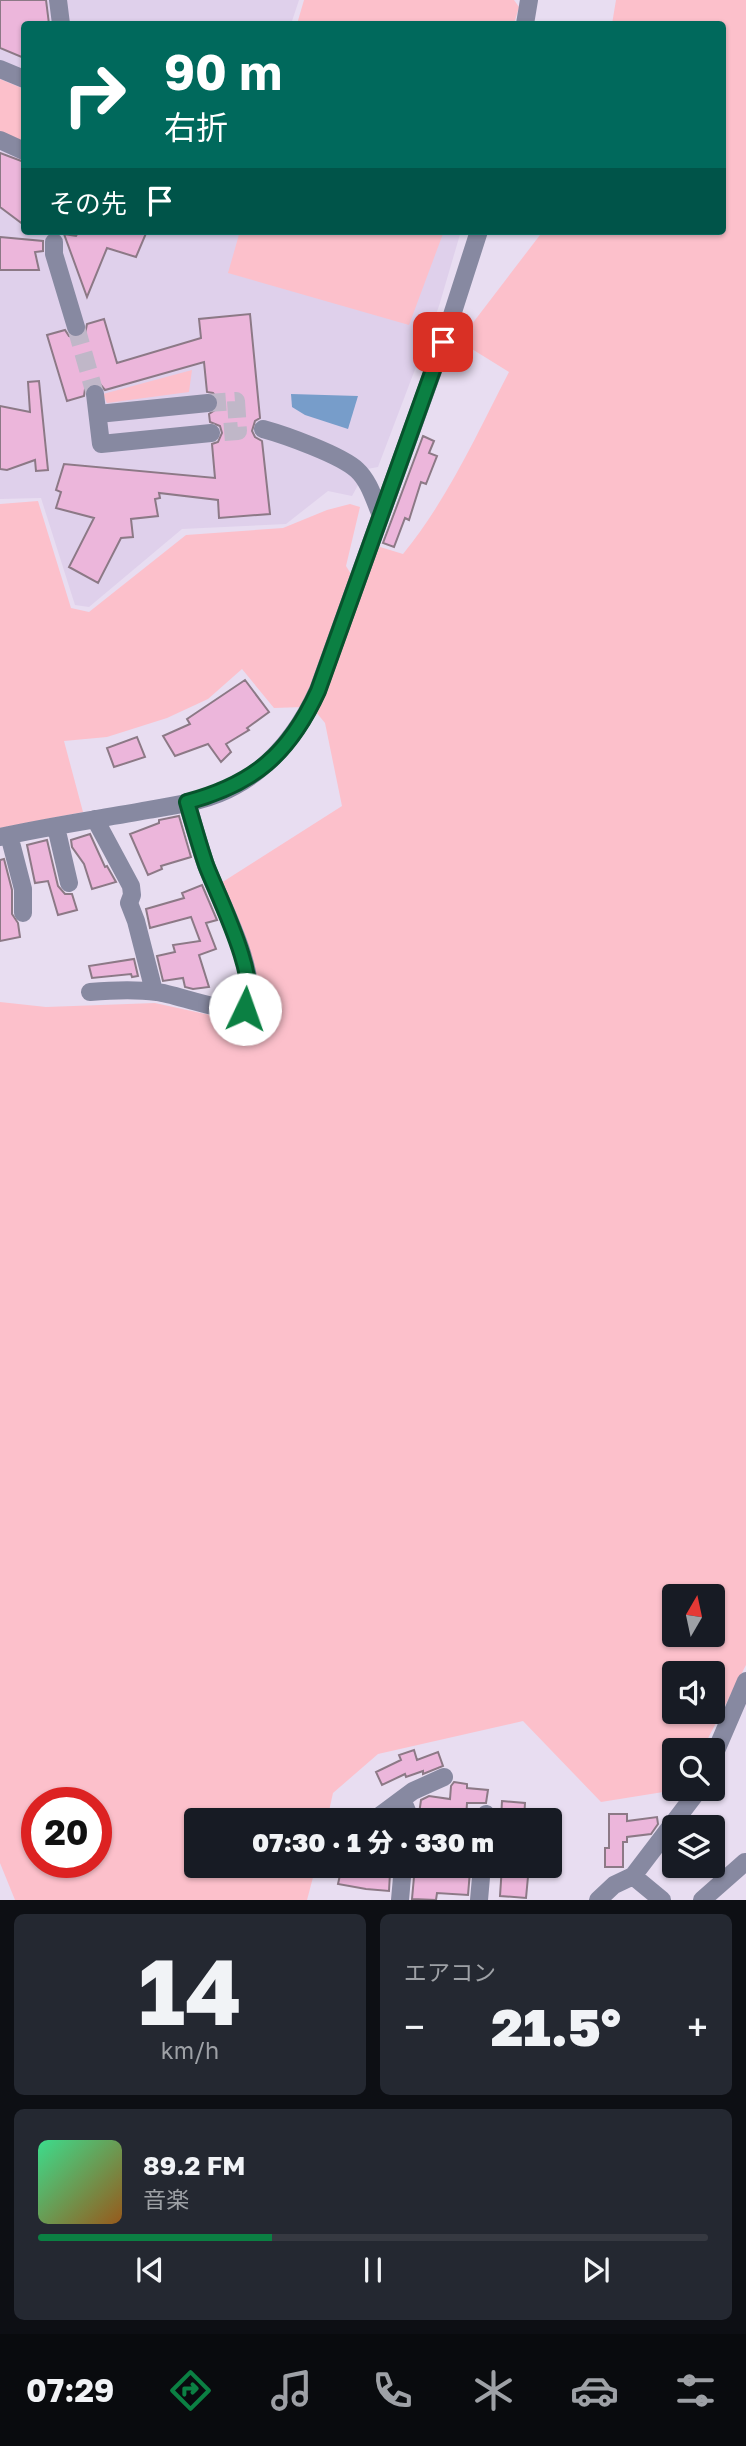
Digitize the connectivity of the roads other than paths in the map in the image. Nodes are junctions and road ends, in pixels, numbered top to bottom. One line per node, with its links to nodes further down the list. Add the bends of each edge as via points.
1 (58, 0): 3 (street)
2 (529, 0): 4 (street)
3 (61, 21)
4 (526, 21)
5 (0, 69): 6 (street)
6 (21, 78)
7 (0, 140): 8 (street)
8 (21, 150)
9 (478, 235): 17 (street)
10 (54, 242): 11 (street)
11 (76, 327)
12 (94, 394): 14 (street)
13 (208, 403): 14 (street)
14 (98, 414): 16 (street, via 101,444)
15 (263, 429): 17 (street, via 307,444 356,469)
16 (211, 433)
17 (380, 513): 18 (street, via 306,715 258,771 220,793)
18 (187, 802): 19 (street); 24 (street, via 244,965 249,1002 245,1009 237,1010)
19 (95, 820): 20 (street); 24 (street, via 131,886 129,903)
20 (56, 827): 21 (street); 22 (street)
21 (5, 836): 23 (street, via 23,889)
22 (69, 883)
23 (23, 913)
24 (154, 991): 25 (street)
25 (90, 992)
26 (746, 1681): 27 (street)
27 (721, 1738)
28 (444, 1777): 29 (street)
29 (402, 1799): 31 (street); 32 (street)
30 (690, 1801): 34 (street)
31 (390, 1808)
32 (406, 1808)
33 (745, 1862): 41 (street)
34 (633, 1875): 39 (street); 40 (street)
35 (402, 1878): 37 (street)
36 (481, 1878): 38 (street)
37 (400, 1900)
38 (479, 1900)
39 (598, 1900)
40 (662, 1900)
41 (702, 1900)

